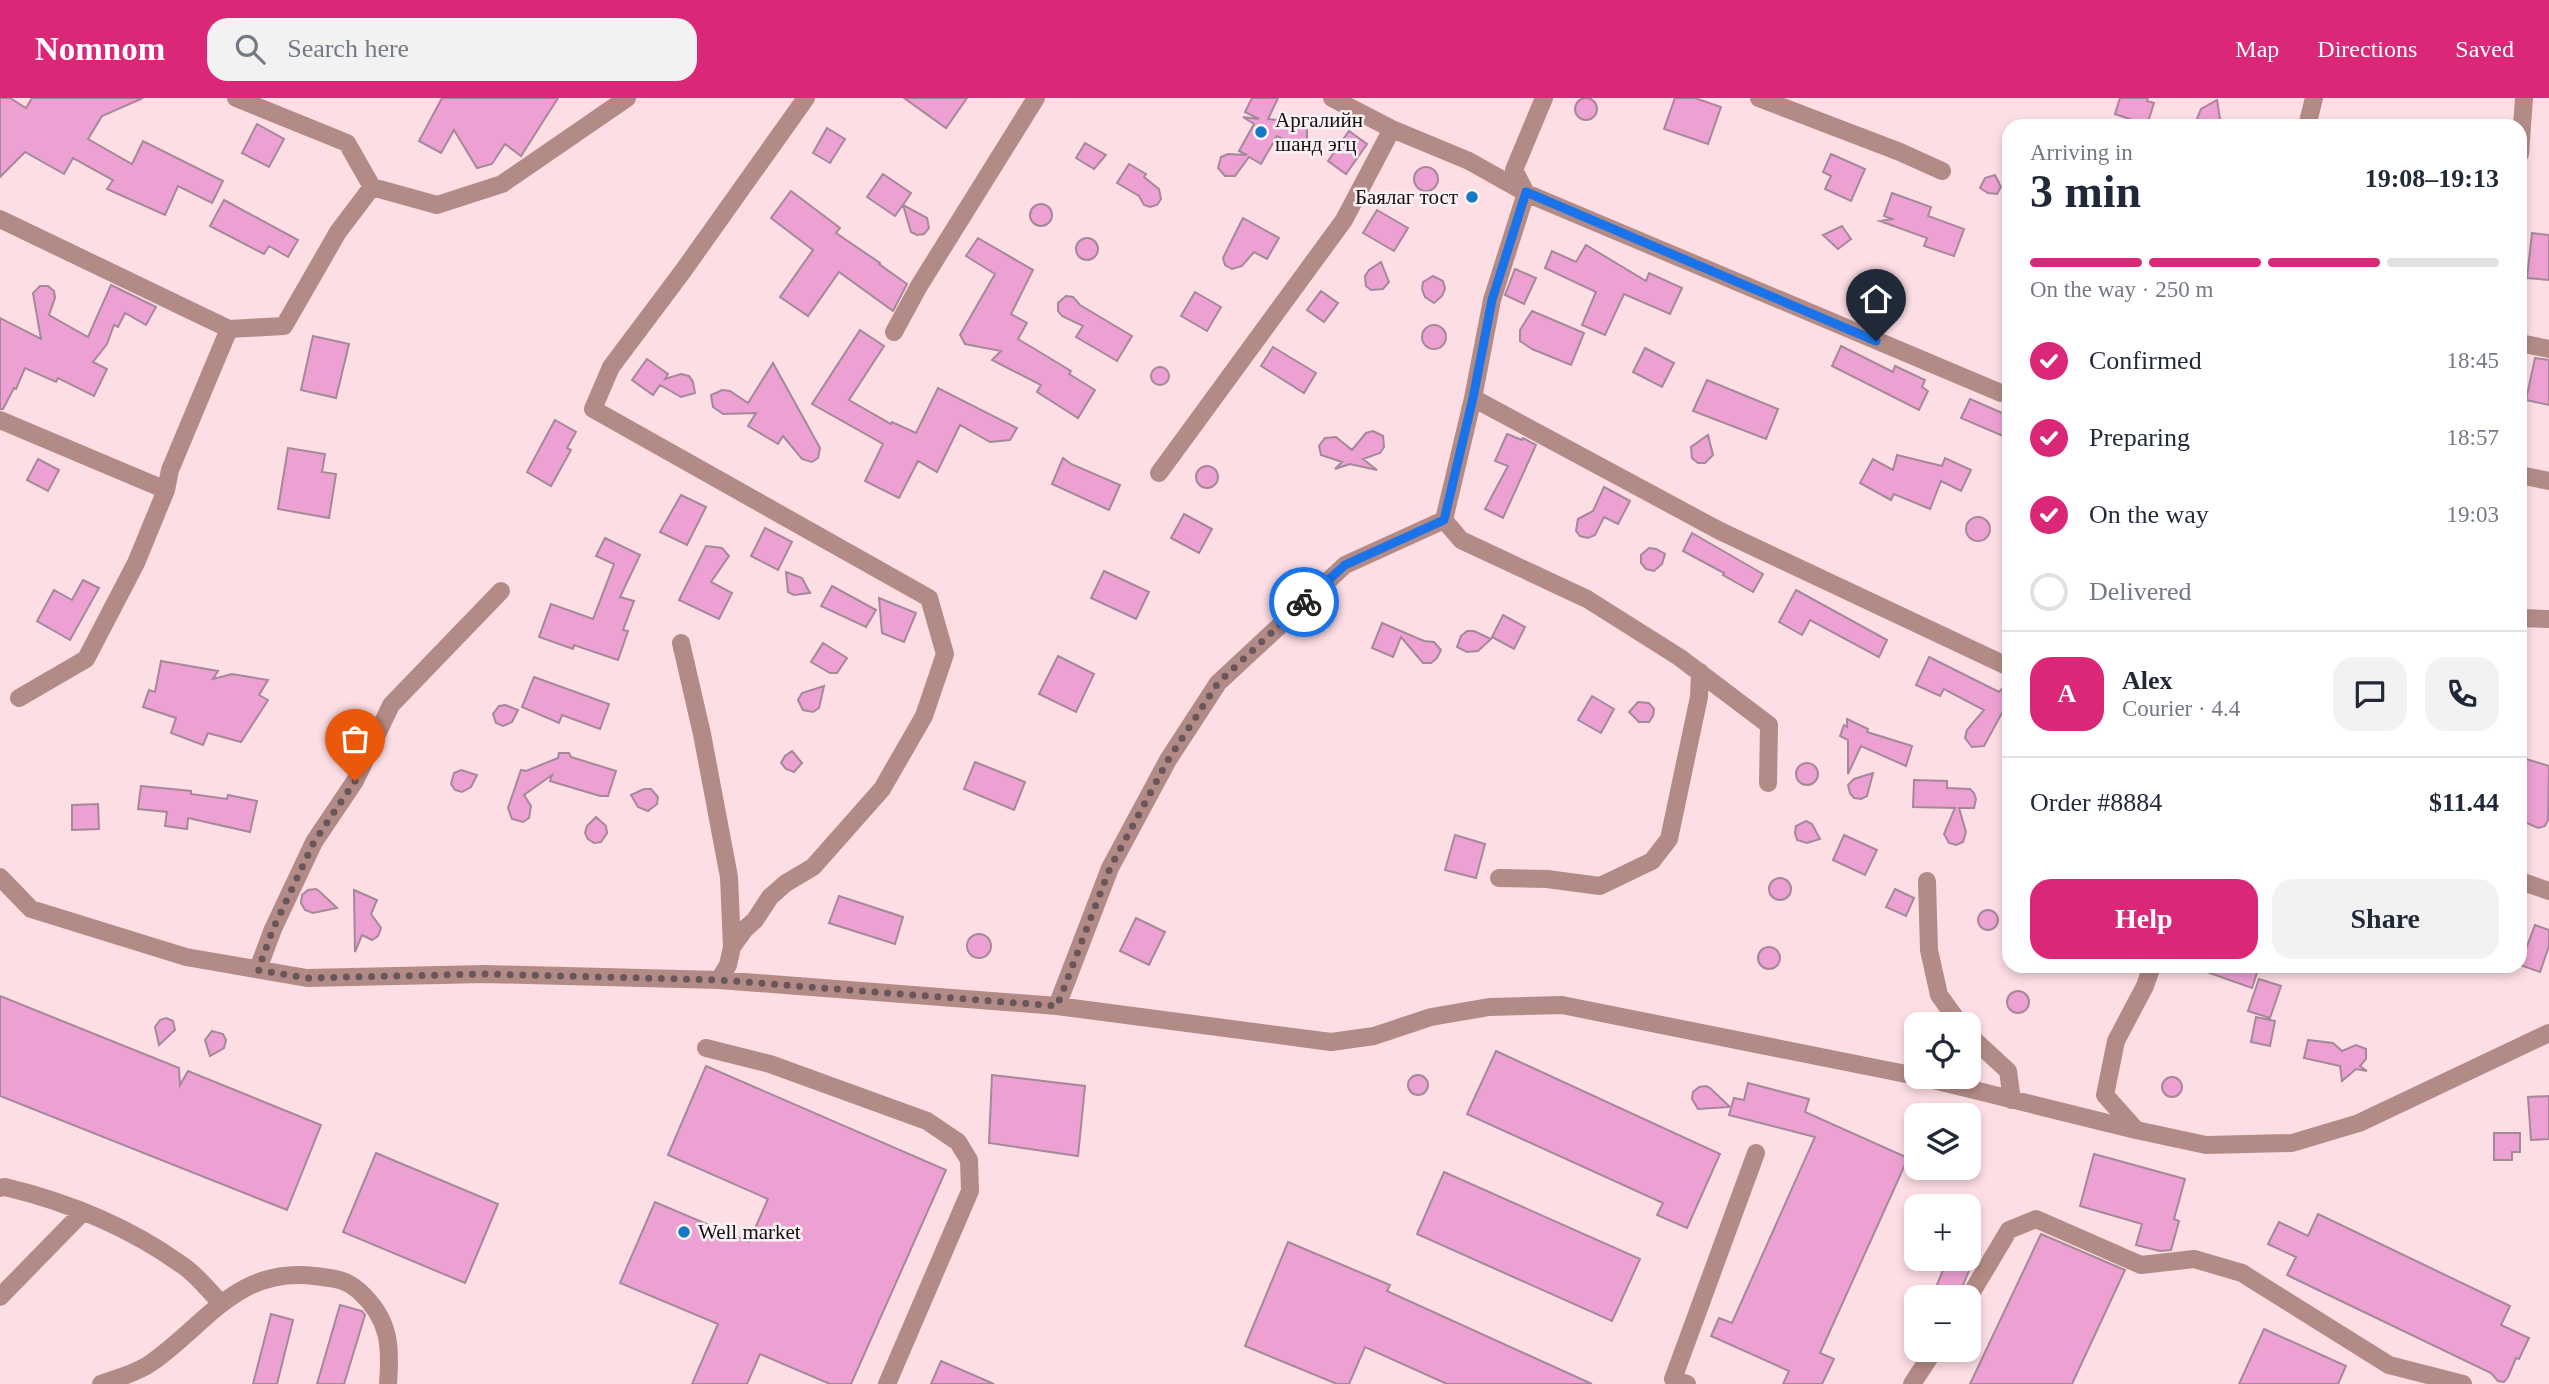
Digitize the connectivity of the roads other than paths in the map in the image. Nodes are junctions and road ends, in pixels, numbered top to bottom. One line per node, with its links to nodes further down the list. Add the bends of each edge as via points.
1 (236, 98): 14 (street, via 347,143)
2 (627, 98): 14 (street, via 502,184 437,205)
3 (806, 98): 42 (street, via 611,367 593,409 929,598 945,654 925,716 882,789 813,867 770,897)
4 (1036, 98): 18 (street)
5 (1332, 98): 12 (street)
6 (1544, 98): 15 (street, via 1514,170)
7 (1759, 98): 13 (street)
8 (2314, 98): 10 (street)
9 (2524, 98): 11 (street)
10 (2310, 119)
11 (2523, 119)
12 (1392, 129): 15 (street, via 1469,161); 24 (street, via 1344,220)
13 (1942, 172)
14 (372, 187): 17 (street, via 338,232 284,326)
15 (1526, 192): 21 (street); 22 (street, via 1492,300)
16 (0, 219): 17 (street)
17 (229, 330): 27 (street, via 170,470)
18 (894, 332)
19 (2527, 344): 20 (street)
20 (2549, 349)
21 (2001, 393)
22 (1473, 398): 28 (street); 33 (street, via 1720,531)
23 (0, 420): 27 (street)
24 (1159, 473)
25 (2527, 476): 26 (street)
26 (2549, 481)
27 (166, 490): 35 (street, via 136,563 86,659)
28 (1444, 520): 34 (street, via 1461,540 1587,599); 46 (street, via 1345,565 1218,683 1168,760 1110,868)
29 (501, 591): 43 (street, via 391,705 355,781 314,842)
30 (2527, 618): 31 (street)
31 (2549, 619)
32 (681, 643): 42 (street, via 729,877)
33 (2002, 664)
34 (1700, 672): 36 (street, via 1769,725); 38 (street, via 1699,697 1669,839 1652,861 1600,886)
35 (19, 698)
36 (1768, 783)
37 (0, 877): 43 (street, via 31,909 186,957)
38 (1499, 878)
39 (1927, 881): 47 (street, via 1929,950 1939,995)
40 (2527, 883): 41 (street)
41 (2549, 891)
42 (732, 947): 45 (street)
43 (258, 970): 45 (street, via 307,978 485,974)
44 (2150, 973): 54 (street, via 2116,1041 2105,1095)
45 (719, 980): 46 (street)
46 (1057, 1006): 51 (street, via 1331,1042 1489,1007 1562,1005)
47 (1952, 1012)
48 (2549, 1033): 54 (street, via 2359,1123 2292,1143 2206,1145)
49 (1981, 1046): 53 (street, via 2008,1071)
50 (706, 1048): 65 (street, via 770,1065 927,1121 958,1142 969,1160 970,1191)
51 (1904, 1073)
52 (1968, 1089): 53 (street)
53 (2012, 1100): 54 (street)
54 (2136, 1130)
55 (1756, 1153): 62 (street)
56 (0, 1188): 57 (street)
57 (83, 1212): 59 (street); 60 (street, via 106,1220 184,1266)
58 (1976, 1285): 67 (street, via 2010,1230 2036,1219 2141,1265 2194,1259 2242,1273 2389,1366)
59 (0, 1297)
60 (220, 1303): 63 (street, via 149,1365); 64 (street, via 267,1278 307,1275 346,1280 381,1316 391,1350)
61 (1926, 1362): 66 (street)
62 (1677, 1382)
63 (101, 1384)
64 (388, 1384)
65 (887, 1384)
66 (1912, 1384)
67 (2463, 1384)

